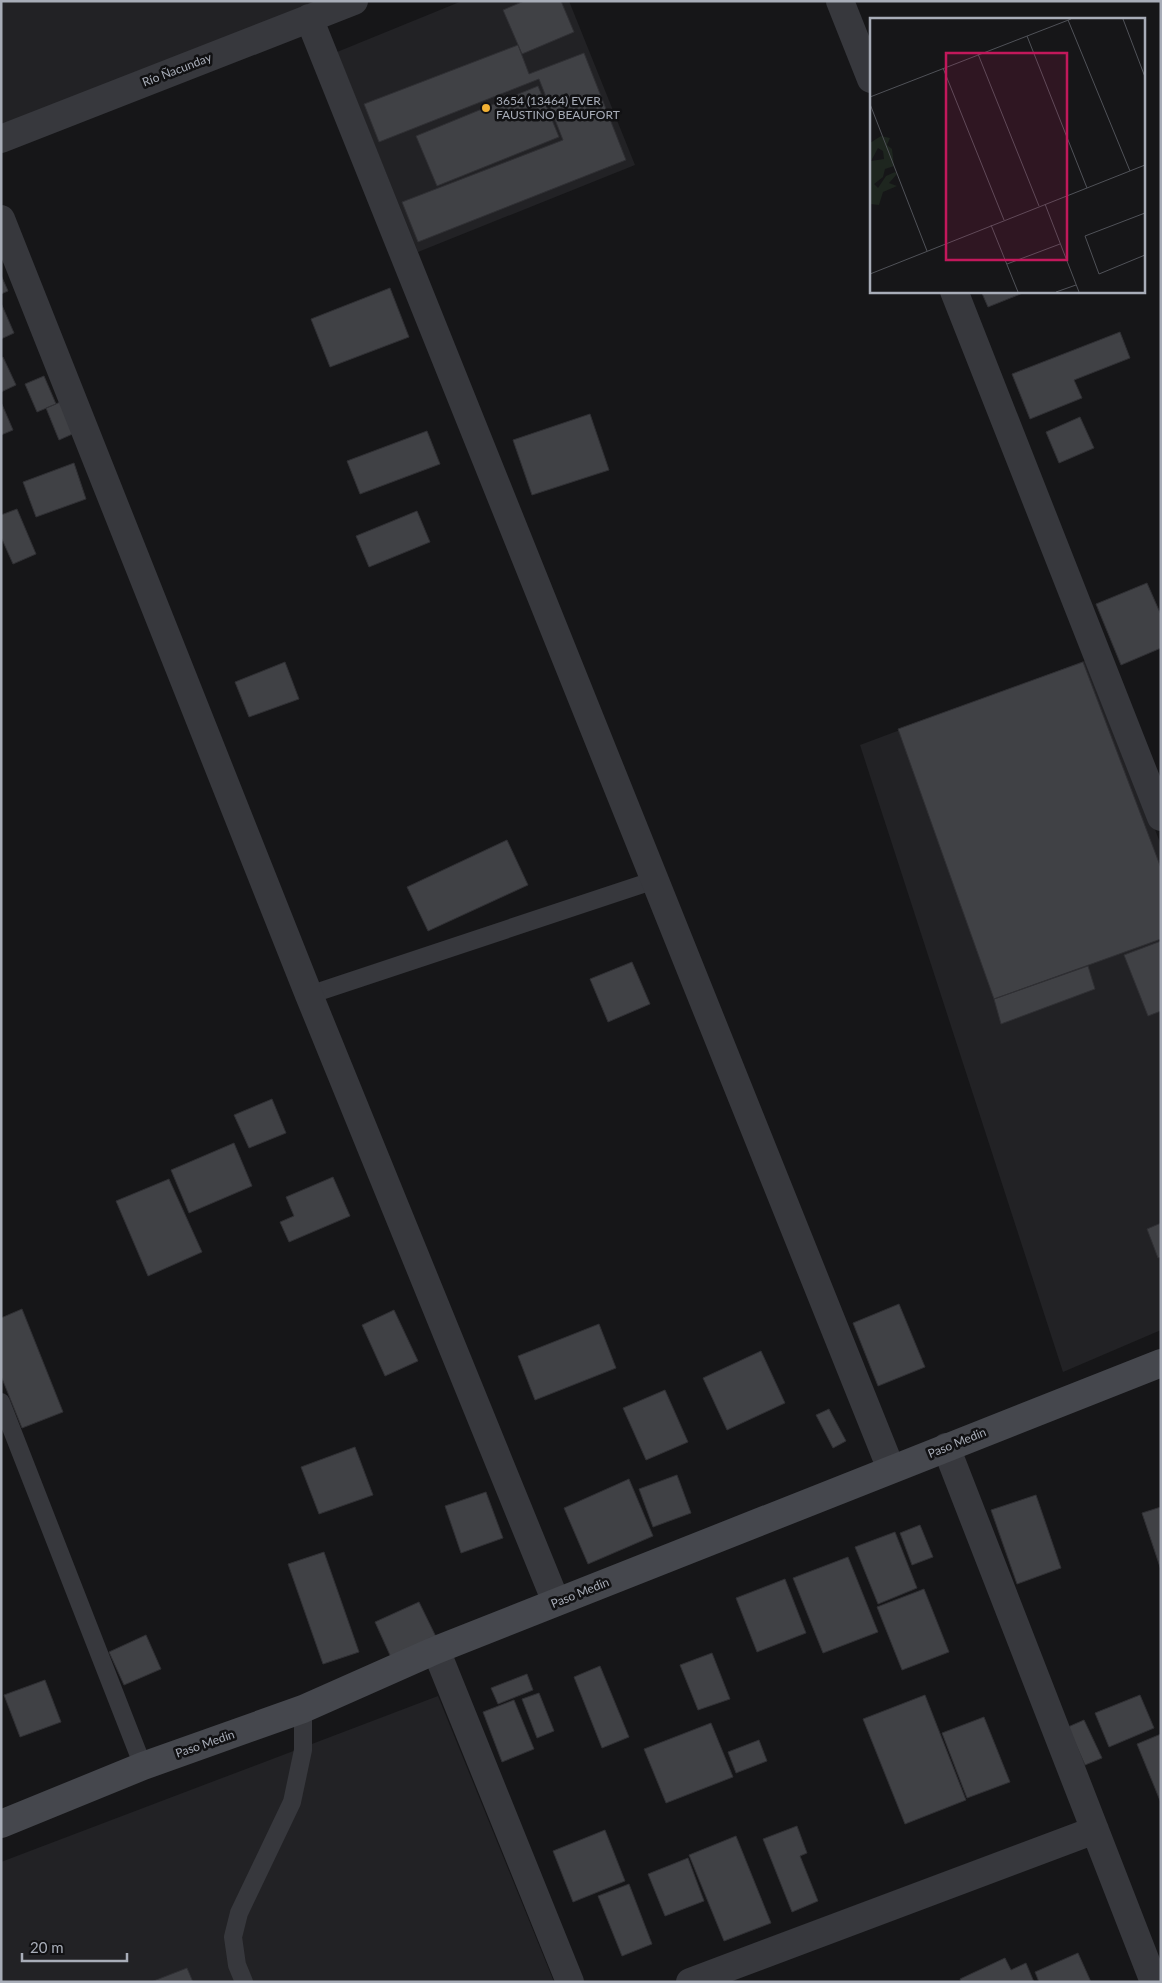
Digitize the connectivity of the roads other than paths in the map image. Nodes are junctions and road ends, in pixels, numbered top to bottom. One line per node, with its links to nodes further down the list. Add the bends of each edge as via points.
1 (354, 1): 3 (street, Río Ñacunday)
2 (840, 1): 4 (street)
3 (309, 18): 5 (street, Río Ñacunday); 9 (street)
4 (870, 76)
5 (1, 139)
6 (1, 219): 10 (street)
7 (954, 292): 8 (street)
8 (1161, 817)
9 (654, 880): 10 (lane); 14 (street)
10 (309, 995): 15 (street)
11 (1161, 1363): 13 (street, Paso Medin)
12 (1, 1402): 18 (lane)
13 (946, 1447): 14 (street, Paso Medin); 20 (street)
14 (891, 1470): 15 (street, Paso Medin)
15 (556, 1602): 16 (street, Paso Medin)
16 (436, 1650): 17 (street, Paso Medin); 22 (street)
17 (303, 1709): 18 (street, Paso Medin); 21 (lane, via 303,1750 292,1802 239,1913 233,1937 237,1965)
18 (143, 1766): 19 (street, Paso Medin)
19 (1, 1824)
20 (1095, 1830): 23 (street); 24 (street)
21 (244, 1982)
22 (570, 1982)
23 (690, 1982)
24 (1154, 1982)

